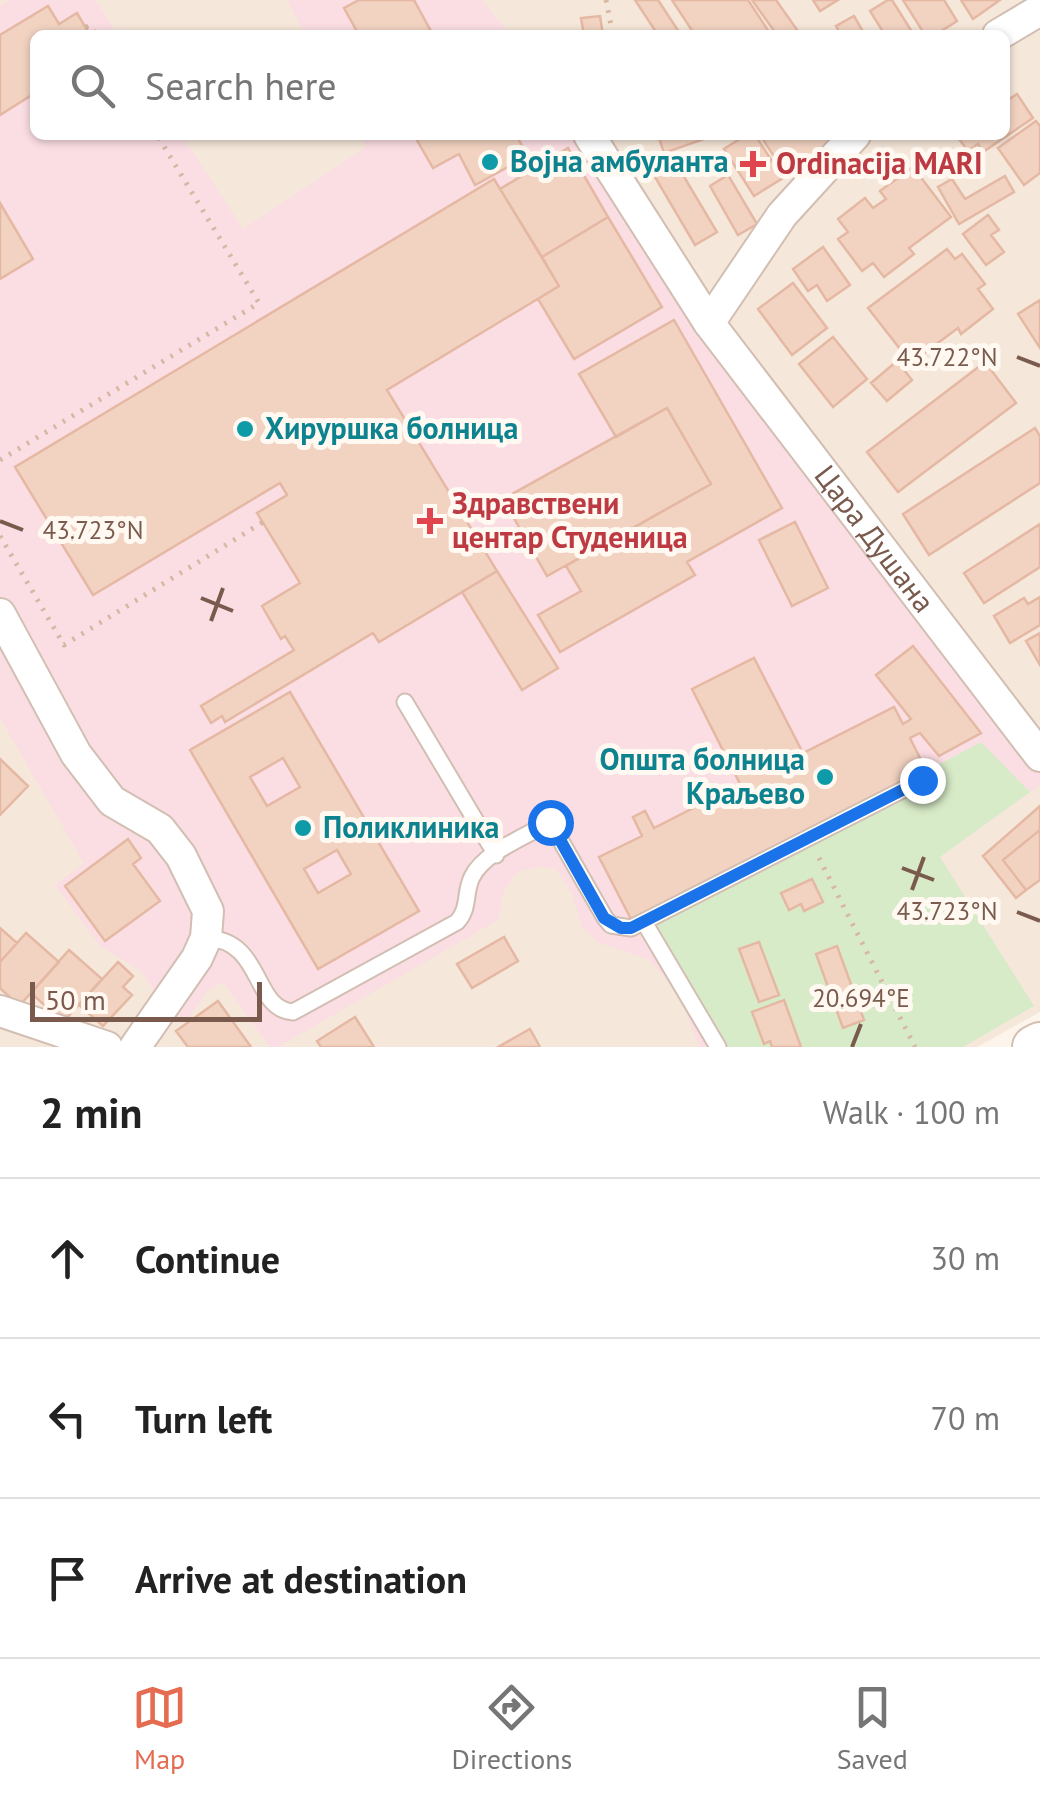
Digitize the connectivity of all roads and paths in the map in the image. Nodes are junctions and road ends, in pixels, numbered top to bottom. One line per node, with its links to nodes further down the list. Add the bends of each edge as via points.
1 (606, 0): 5 (path)
2 (1038, 14): 6 (street)
3 (86, 27): 4 (path)
4 (93, 30)
5 (612, 30)
6 (1008, 30)
7 (160, 140): 11 (path, via 258,303)
8 (592, 140): 10 (street, Цара Душана)
9 (850, 140): 10 (street, via 782,216)
10 (710, 323): 16 (street, Цара Душана)
11 (0, 460)
12 (264, 522): 13 (path, via 64,645)
13 (0, 536)
14 (0, 614): 21 (street, via 76,754 104,791 160,829 180,856 208,910)
15 (405, 702): 19 (lane)
16 (1040, 756)
17 (922, 780): 18 (lane)
18 (809, 838): 20 (lane); 26 (path)
19 (496, 855): 20 (lane, via 550,822 604,918 621,928); 21 (lane, via 474,872 457,922 293,1012 272,1001 241,950)
20 (644, 922): 25 (lane)
21 (206, 938): 24 (street)
22 (0, 1011): 23 (street)
23 (107, 1047)
24 (135, 1047)
25 (718, 1047)
26 (916, 1047)

